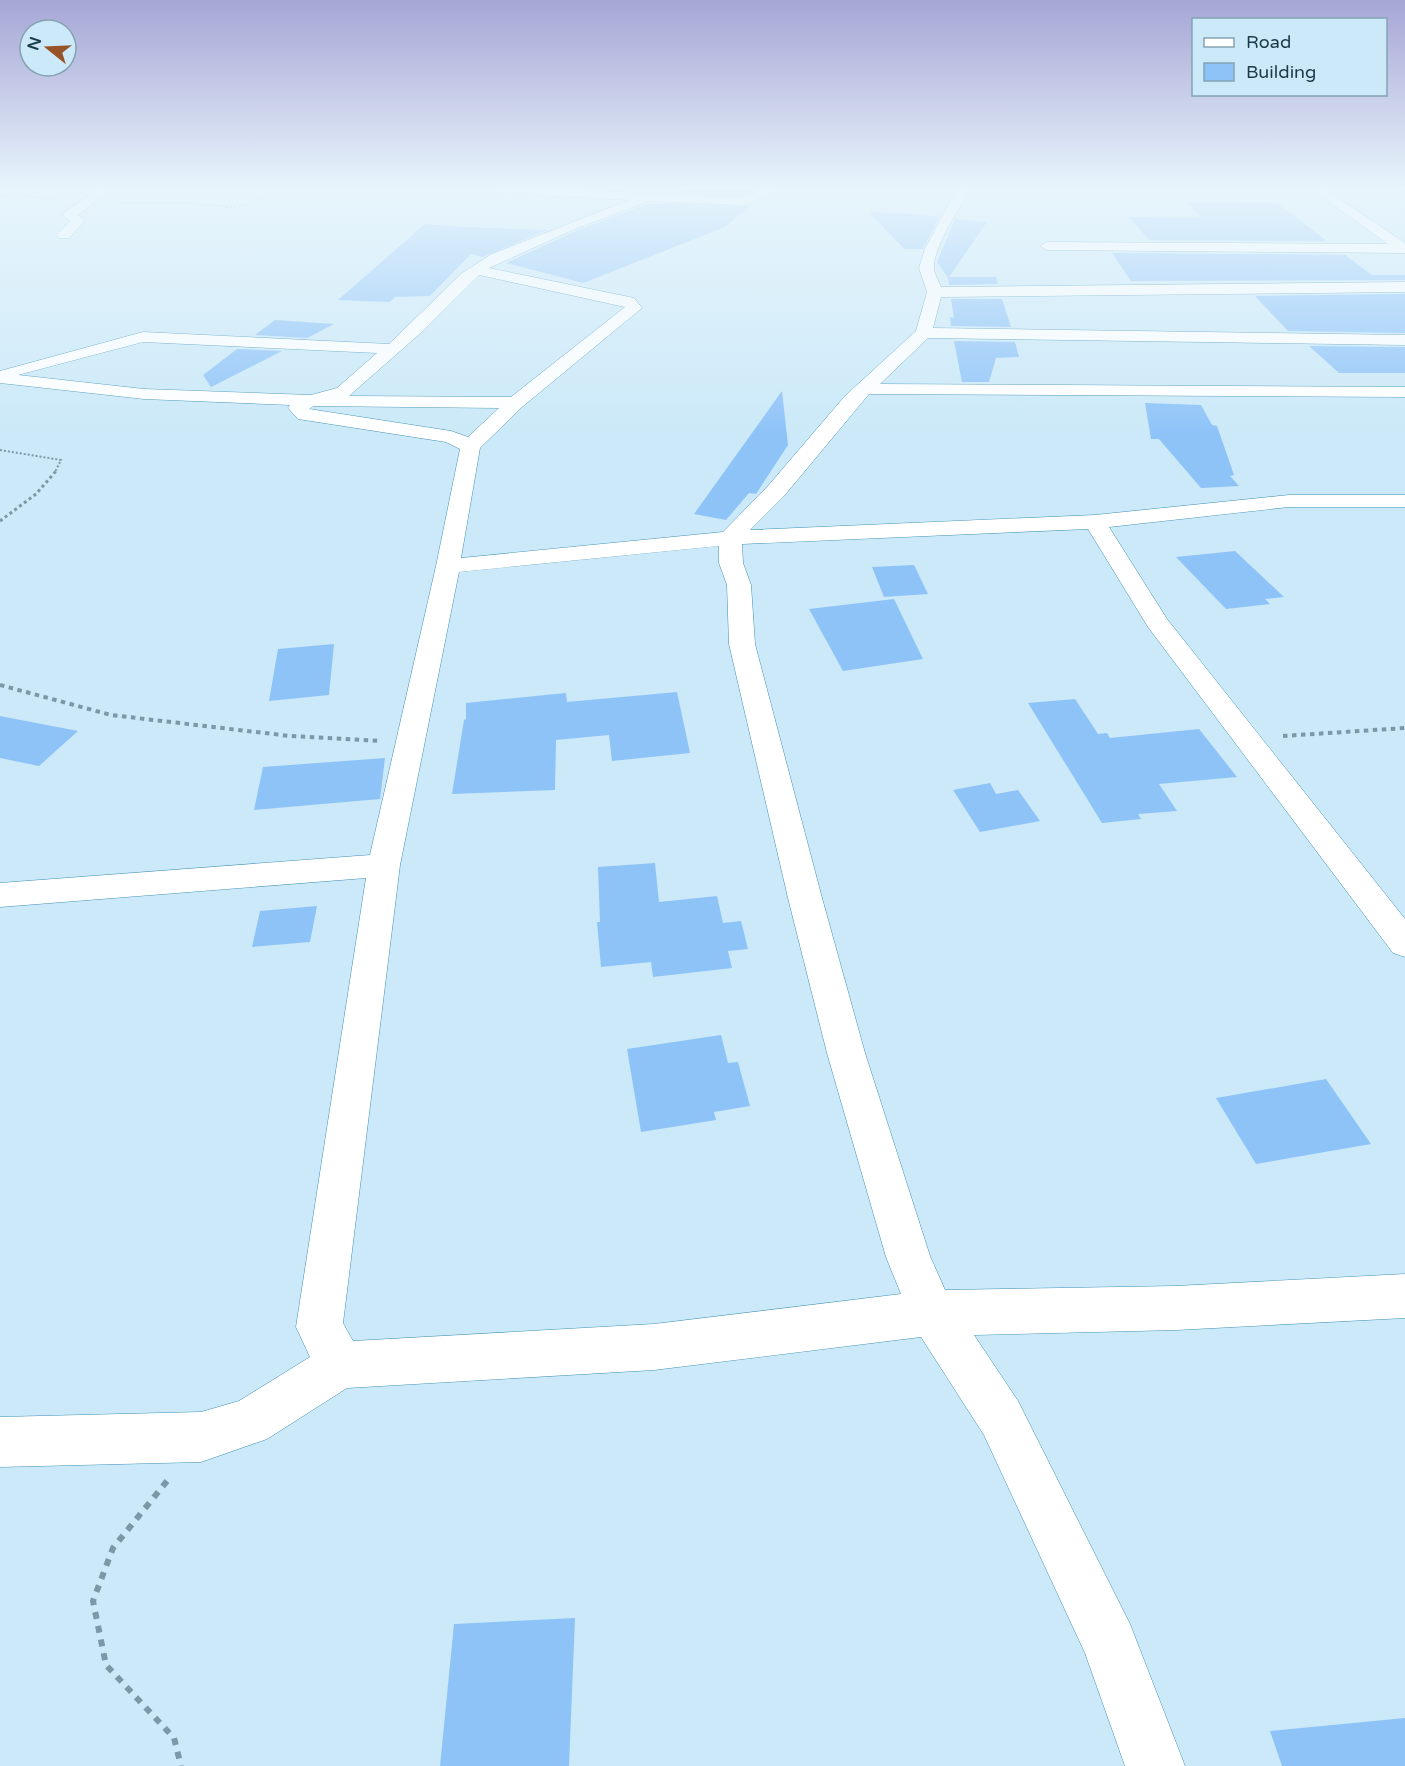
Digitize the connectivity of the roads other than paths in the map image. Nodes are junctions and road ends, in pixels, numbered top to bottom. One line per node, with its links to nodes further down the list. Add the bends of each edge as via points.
1 (475, 271): 8 (street)
2 (484, 271): 13 (street, via 629,301 634,308)
3 (927, 271): 5 (street)
4 (1405, 287): 5 (street)
5 (935, 292): 6 (street)
6 (924, 333): 7 (street); 10 (street)
7 (1405, 340)
8 (392, 350): 9 (street, via 143,337); 12 (street, via 343,392)
9 (0, 376): 12 (street, via 144,394)
10 (863, 390): 11 (street); 17 (street)
11 (1405, 392)
12 (309, 401): 13 (street); 14 (street, via 297,408 305,415 427,431)
13 (515, 404): 14 (street)
14 (470, 446): 18 (street)
15 (1405, 501): 16 (street, via 1289,501)
16 (1095, 522): 17 (street); 21 (street, via 1157,622)
17 (730, 538): 18 (street); 23 (street, via 731,563 739,585 742,644 805,898 846,1053 908,1257)
18 (448, 566): 19 (street)
19 (384, 865): 20 (street); 24 (street, via 318,1328)
20 (0, 895)
21 (1405, 944)
22 (1405, 1296): 23 (street, via 1176,1308)
23 (932, 1313): 24 (street, via 654,1347); 26 (street, via 1001,1419 1110,1644)
24 (341, 1365): 25 (street, via 250,1422 201,1437)
25 (0, 1443)
26 (1155, 1766)

